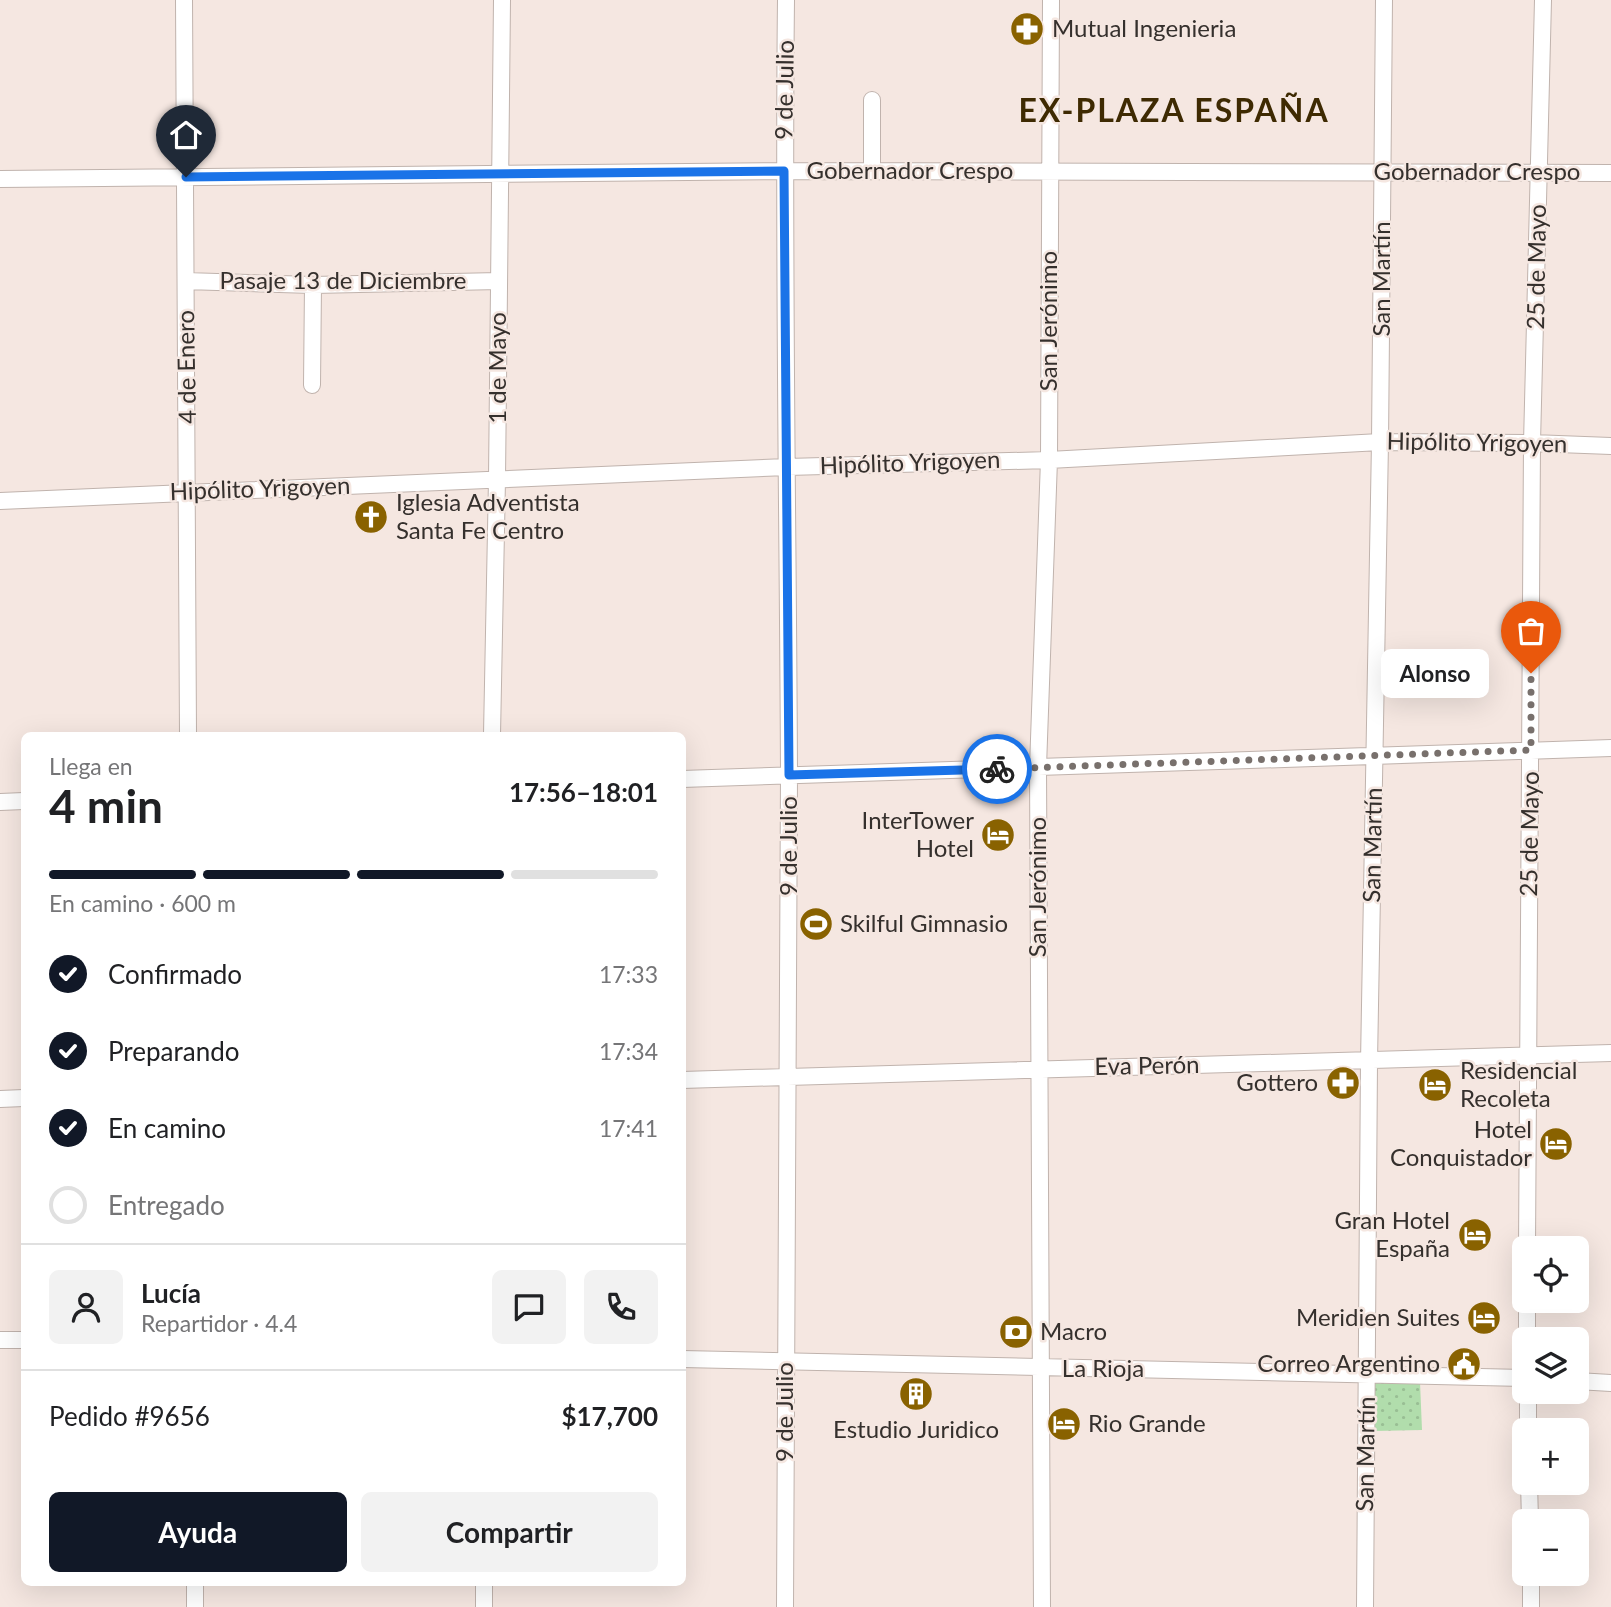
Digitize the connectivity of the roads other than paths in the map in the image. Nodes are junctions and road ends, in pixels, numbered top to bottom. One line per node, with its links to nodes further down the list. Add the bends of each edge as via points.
1 (184, 0): 15 (street, 4 de Enero)
2 (502, 0): 14 (street, 1 de Mayo)
3 (786, 0): 8 (street, 9 de Julio)
4 (1051, 0): 10 (street, San Jerónimo)
5 (1384, 0): 11 (street, San Martín)
6 (1543, 0): 12 (street, 25 de Mayo)
7 (872, 100): 9 (street)
8 (784, 171): 9 (street, Gobernador Crespo); 14 (street, Gobernador Crespo); 25 (street, 9 de Julio)
9 (872, 171): 10 (street, Gobernador Crespo)
10 (1048, 172): 11 (street, Gobernador Crespo); 24 (street, San Jerónimo)
11 (1382, 172): 12 (street, Gobernador Crespo); 21 (street, San Martín)
12 (1539, 172): 13 (street, Gobernador Crespo); 22 (street, 25 de Mayo)
13 (1611, 173)
14 (499, 174): 15 (street, Gobernador Crespo); 18 (street, 1 de Mayo)
15 (186, 177): 16 (street, Gobernador Crespo); 17 (street, 4 de Enero)
16 (0, 179)
17 (186, 281): 19 (street, Pasaje 13 de Diciembre); 27 (street, 4 de Enero)
18 (499, 281): 19 (street, Pasaje 13 de Diciembre); 26 (street, 1 de Mayo)
19 (313, 285): 20 (street)
20 (312, 385)
21 (1380, 442): 22 (street, Hipólito Yrigoyen); 24 (street, Hipólito Yrigoyen); 33 (street, San Martín)
22 (1532, 443): 23 (street, Hipólito Yrigoyen); 32 (street, 25 de Mayo)
23 (1611, 446)
24 (1049, 460): 25 (street, Hipólito Yrigoyen); 34 (street, San Jerónimo)
25 (788, 467): 26 (street, Hipólito Yrigoyen); 35 (street, 9 de Julio)
26 (497, 479): 27 (street, Hipólito Yrigoyen); 30 (street, 1 de Mayo)
27 (188, 492): 28 (street, Hipólito Yrigoyen); 29 (street, 4 de Enero)
28 (0, 501)
29 (188, 732)
30 (492, 732)
31 (1611, 748): 32 (street)
32 (1531, 750): 33 (street); 40 (street, 25 de Mayo)
33 (1374, 757): 34 (street); 41 (street, San Martín)
34 (1038, 767): 35 (street); 42 (street, San Jerónimo)
35 (789, 775): 36 (street); 43 (street, 9 de Julio)
36 (686, 779)
37 (21, 801): 38 (street)
38 (0, 802)
39 (1611, 1053): 40 (street, Eva Perón)
40 (1527, 1055): 41 (street, Eva Perón); 47 (street, 25 de Mayo)
41 (1369, 1062): 42 (street, Eva Perón); 53 (street, San Martín)
42 (1039, 1068): 43 (street, Eva Perón); 52 (street, San Jerónimo)
43 (789, 1075): 44 (street, Eva Perón); 51 (street, 9 de Julio)
44 (686, 1080)
45 (21, 1098): 46 (street)
46 (0, 1099)
47 (1527, 1236)
48 (0, 1340): 49 (street)
49 (21, 1340)
50 (686, 1359): 51 (street, La Rioja)
51 (785, 1362): 52 (street, La Rioja); 62 (street, 9 de Julio)
52 (1042, 1369): 53 (street, La Rioja); 63 (street, San Jerónimo)
53 (1367, 1375): 54 (street, La Rioja); 64 (street, San Martín)
54 (1512, 1378)
55 (1589, 1382): 56 (street)
56 (1611, 1383)
57 (195, 1586): 60 (street)
58 (484, 1586): 61 (street)
59 (1531, 1586): 65 (street)
60 (195, 1607)
61 (484, 1607)
62 (785, 1607)
63 (1042, 1607)
64 (1365, 1607)
65 (1531, 1607)

